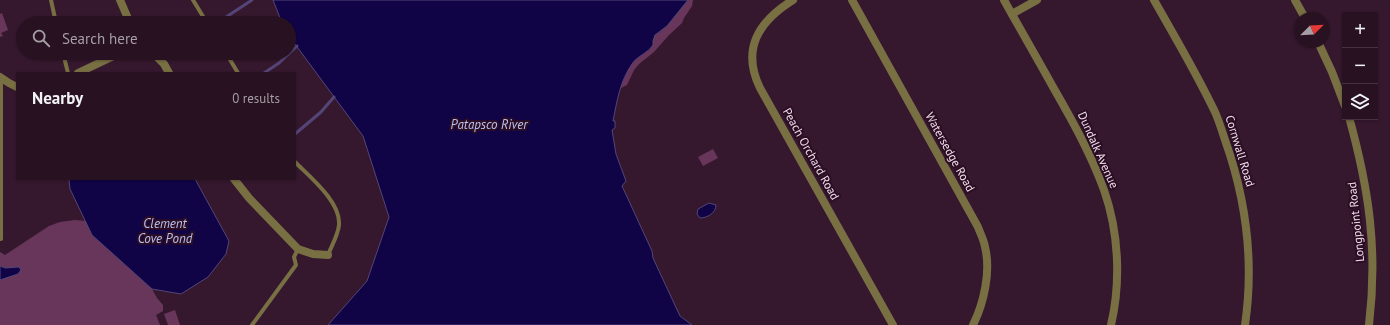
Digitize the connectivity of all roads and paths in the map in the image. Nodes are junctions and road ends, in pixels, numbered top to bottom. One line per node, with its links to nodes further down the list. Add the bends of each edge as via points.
1 (51, 0): 12 (lane)
2 (120, 0): 13 (street)
3 (193, 0): 14 (lane)
4 (793, 0): 34 (street, Peach Orchard Road, via 774,14 757,36 752,55 756,77)
5 (852, 0): 35 (street, Watersedge Road, via 978,227 986,248 985,290)
6 (1004, 0): 11 (street, Dundalk Avenue)
7 (1037, 0): 11 (street)
8 (1154, 0): 37 (street, Cornwall Road, via 1215,113 1238,184 1247,235 1248,303)
9 (1295, 0): 10 (street)
10 (1302, 12)
11 (1012, 14): 36 (street, Dundalk Avenue, via 1068,114 1104,191 1111,217 1118,269)
12 (54, 16)
13 (127, 16)
14 (203, 16)
15 (1321, 48): 26 (street)
16 (65, 60): 20 (lane)
17 (105, 60): 21 (street)
18 (160, 60): 22 (street)
19 (230, 60): 23 (lane)
20 (68, 72)
21 (80, 72)
22 (168, 72)
23 (237, 72)
24 (0, 77): 25 (street); 30 (lane)
25 (16, 86)
26 (1342, 98)
27 (1350, 120): 38 (street, Longpoint Road, via 1359,155 1372,230 1374,269)
28 (296, 163): 32 (lane, via 319,186 338,213 337,234)
29 (235, 180): 31 (street)
30 (1, 239)
31 (298, 249): 32 (street); 33 (lane, via 294,257 296,265)
32 (328, 255)
33 (252, 325)
34 (893, 325)
35 (973, 325)
36 (1111, 325)
37 (1245, 325)
38 (1369, 325)

